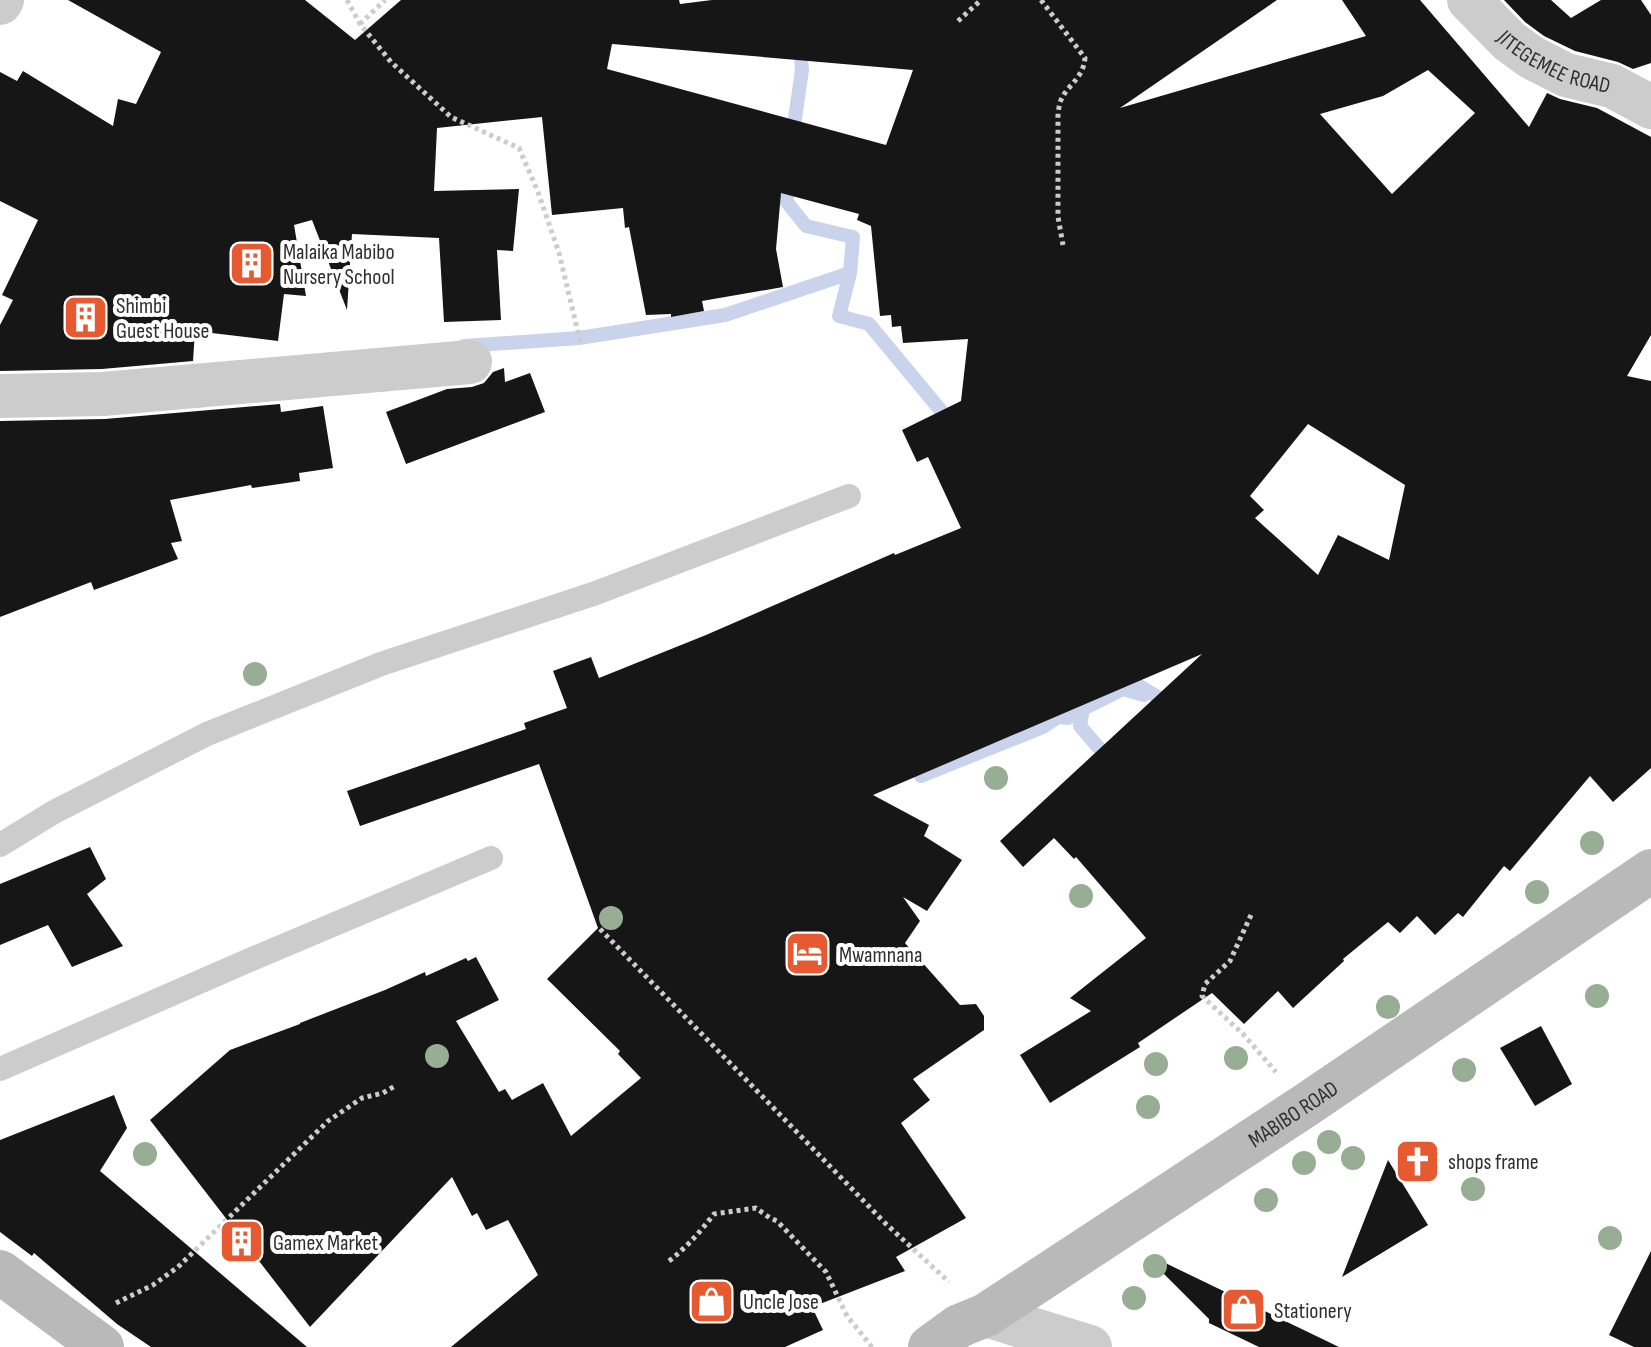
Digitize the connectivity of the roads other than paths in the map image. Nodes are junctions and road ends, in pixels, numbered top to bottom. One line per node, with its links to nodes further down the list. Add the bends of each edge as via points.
1 (1469, 0): 2 (street, JITEGEMEE ROAD, via 1531,57 1566,75 1612,86)
2 (1651, 107)
3 (470, 362): 4 (street, via 103,394)
4 (0, 396)
5 (849, 496): 6 (lane, via 596,593 381,664 207,734)
6 (0, 845)
7 (491, 858): 9 (lane)
8 (1651, 871): 11 (main road, MABIBO ROAD)
9 (0, 1069)
10 (0, 1272): 12 (main road)
11 (961, 1334): 13 (street)
12 (78, 1340)
13 (1090, 1347)

